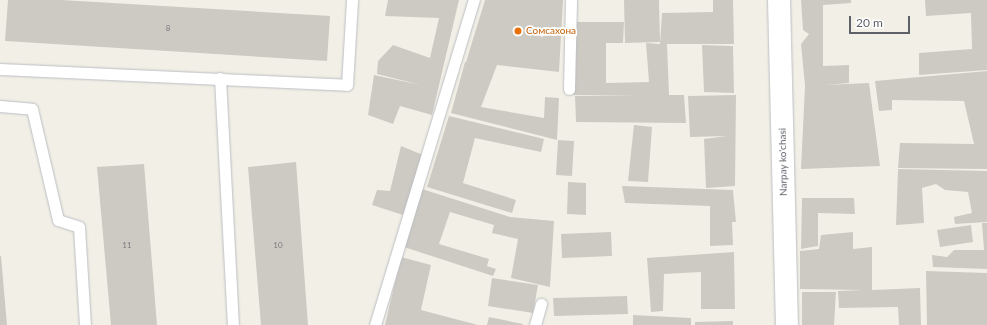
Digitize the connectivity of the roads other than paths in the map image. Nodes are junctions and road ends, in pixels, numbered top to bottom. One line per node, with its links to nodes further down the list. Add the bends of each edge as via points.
1 (352, 0): 6 (lane, via 347,85)
2 (474, 0): 12 (lane)
3 (571, 0): 7 (lane)
4 (779, 0): 14 (main road, Narpay ko'chasi)
5 (0, 69): 6 (lane)
6 (220, 78): 11 (lane)
7 (568, 89)
8 (0, 106): 10 (lane, via 32,109 58,220 79,227)
9 (541, 304): 13 (lane)
10 (85, 325)
11 (233, 325)
12 (375, 325)
13 (535, 325)
14 (787, 325)

